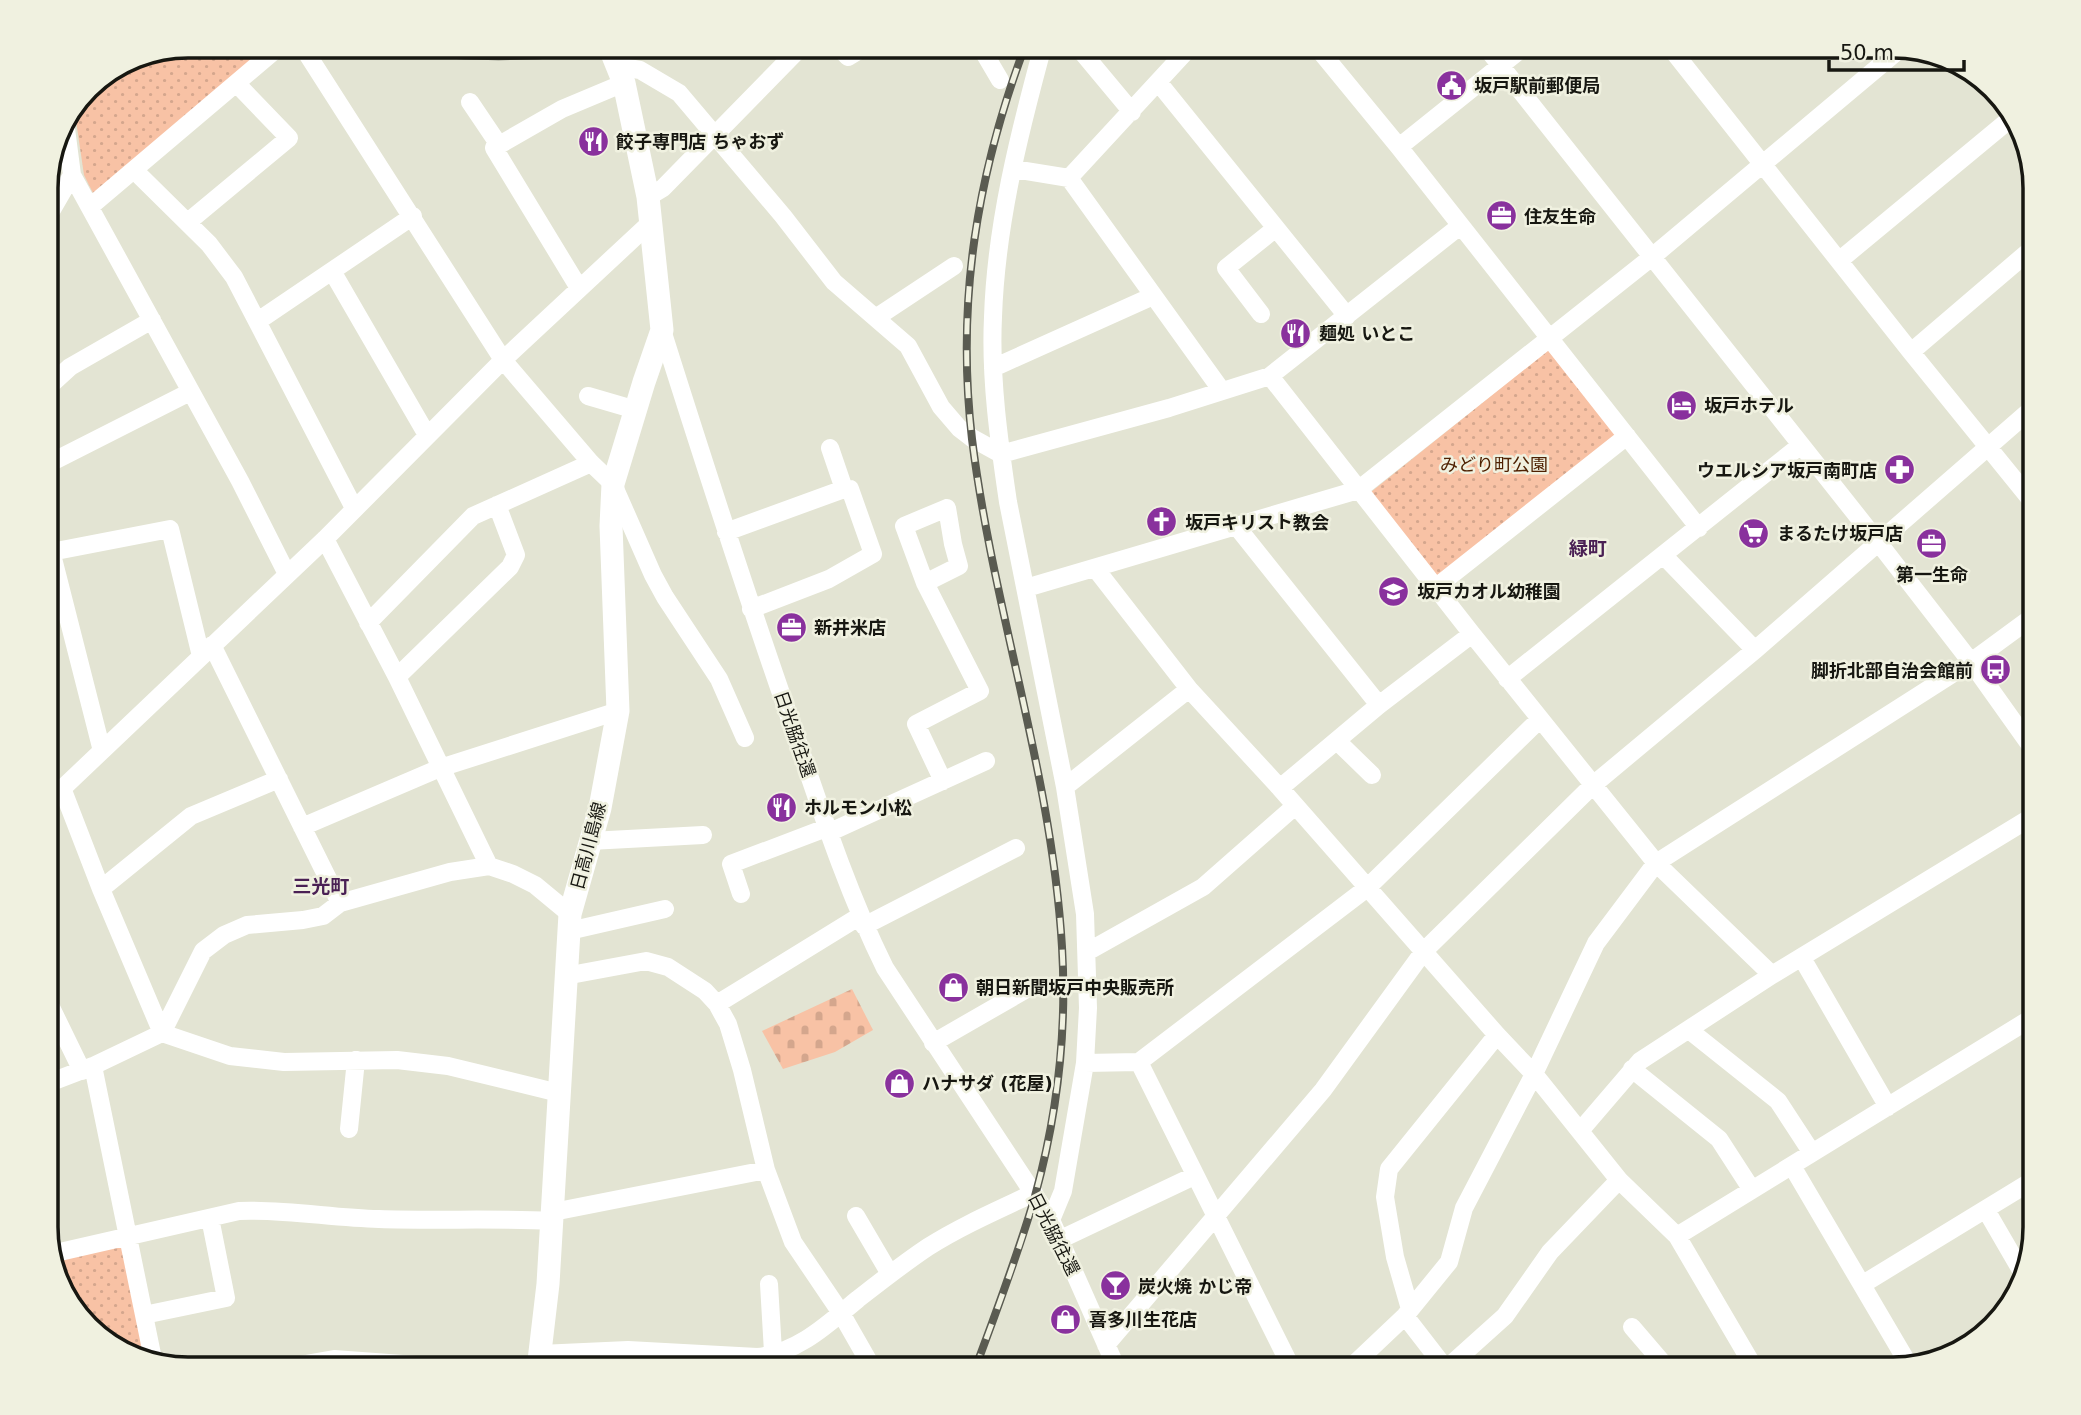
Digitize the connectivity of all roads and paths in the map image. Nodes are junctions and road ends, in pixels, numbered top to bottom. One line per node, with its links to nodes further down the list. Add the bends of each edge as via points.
1 (275, 58): 17 (street)
2 (310, 58): 33 (street)
3 (790, 58): 21 (street)
4 (988, 58): 15 (street)
5 (1040, 58): 26 (street)
6 (1087, 58): 19 (street)
7 (1180, 58): 16 (street)
8 (1326, 58): 24 (street)
9 (1495, 58): 14 (street)
10 (1510, 58): 14 (street)
11 (1678, 58): 25 (street)
12 (1889, 58): 25 (street)
13 (616, 65): 21 (street, via 640,70 679,93); 23 (street, via 562,109); 30 (main road, 日光脇往還)
14 (1501, 65): 24 (street); 39 (street)
15 (1000, 80)
16 (1158, 82): 19 (street); 37 (street)
17 (237, 84): 27 (street); 34 (street, via 289,138)
18 (470, 102): 23 (street)
19 (1132, 112): 29 (street)
20 (2005, 122): 40 (street)
21 (716, 135): 30 (street); 47 (street, via 834,282)
22 (67, 140): 28 (street)
23 (499, 145): 43 (street, via 494,148)
24 (1399, 147): 36 (street)
25 (1763, 165): 39 (street); 40 (street)
26 (1013, 169): 29 (street); 54 (street, via 996,262)
27 (134, 170): 32 (street); 34 (street)
28 (72, 175): 31 (street); 32 (street)
29 (1069, 178): 44 (street)
30 (648, 197): 35 (main road, 日光脇往還)
31 (58, 199)
32 (91, 206): 48 (street)
33 (413, 216): 42 (street); 53 (street)
34 (188, 222): 49 (street, via 234,277)
35 (649, 223): 43 (street); 50 (main road, 日光脇往還)
36 (1460, 226): 46 (street); 51 (street)
37 (1276, 228): 45 (street, via 1226,268); 46 (street)
38 (2023, 256): 52 (street)
39 (1652, 257): 51 (street); 64 (street)
40 (1840, 260): 52 (street)
41 (954, 266): 47 (street)
42 (332, 271): 49 (street); 62 (street)
43 (579, 288): 53 (street)
44 (1153, 296): 54 (street); 57 (street)
45 (1261, 314)
46 (1347, 316): 55 (street)
47 (877, 317): 67 (street, via 908,346 941,407 959,428)
48 (152, 320): 56 (street); 58 (street)
49 (258, 321): 75 (street)
50 (662, 330): 60 (main road, 日高川島線); 78 (street, 日光脇往還)
51 (1550, 339): 63 (street); 72 (street)
52 (1911, 352): 65 (street)
53 (503, 360): 62 (street); 69 (street)
54 (993, 368): 67 (street)
55 (1270, 376): 57 (street); 72 (street)
56 (58, 378)
57 (1222, 391): 67 (street)
58 (190, 392): 68 (street); 84 (street)
59 (588, 396): 60 (street)
60 (636, 410): 70 (main road, 日高川島線)
61 (2023, 416): 65 (street)
62 (427, 435): 75 (street)
63 (1627, 436): 77 (street); 87 (street)
64 (1801, 445): 77 (street); 80 (street)
65 (1987, 447): 73 (street); 80 (street)
66 (830, 448): 71 (street)
67 (1001, 454): 88 (street)
68 (58, 459)
69 (591, 463): 70 (street); 74 (street)
70 (613, 485): 100 (main road, 日高川島線); 103 (street, via 653,575 719,679)
71 (844, 489): 78 (street); 89 (street, via 850,489 873,554 829,579)
72 (1357, 490): 76 (street); 87 (street)
73 (2023, 490)
74 (498, 505): 90 (street, via 472,516); 96 (street, via 516,555 510,567)
75 (354, 508): 79 (street)
76 (1237, 527): 83 (street); 99 (street)
77 (1699, 528): 82 (street)
78 (726, 532): 89 (street, 日光脇往還)
79 (325, 539): 84 (street); 90 (street)
80 (1878, 542): 94 (street); 95 (street)
81 (58, 551): 93 (street, via 170,529)
82 (1664, 556): 94 (street); 97 (street)
83 (1095, 568): 88 (street); 98 (street)
84 (287, 574): 93 (street)
85 (58, 579): 105 (street)
86 (925, 583): 110 (street, via 980,691 916,724)
87 (1435, 587): 92 (street)
88 (1026, 588): 112 (street)
89 (751, 609): 119 (street, 日光脇往還)
90 (368, 623): 96 (street)
91 (2023, 624): 95 (street)
92 (1472, 635): 97 (street); 99 (street)
93 (207, 650): 105 (street); 109 (street)
94 (1755, 650): 111 (street)
95 (1972, 662): 102 (street); 123 (street)
96 (397, 677): 107 (street)
97 (1507, 678): 101 (street)
98 (1189, 690): 112 (street); 114 (street)
99 (1380, 705): 104 (street)
100 (618, 711): 107 (street); 121 (main road, 日高川島線)
101 (1540, 719): 111 (street); 125 (street)
102 (2023, 735)
103 (745, 738)
104 (1337, 741): 108 (street); 114 (street)
105 (103, 751): 113 (street)
106 (986, 761): 110 (street)
107 (440, 768): 118 (street); 124 (street)
108 (1372, 775)
109 (279, 779): 118 (street); 126 (street, via 191,816)
110 (943, 781): 119 (street)
111 (1593, 785): 123 (street); 132 (street)
112 (1065, 787): 133 (street)
113 (62, 788): 115 (street); 126 (street)
114 (1280, 788): 116 (street)
115 (58, 792)
116 (1294, 807): 125 (street); 133 (street, via 1203,887)
117 (2023, 822): 134 (street)
118 (302, 827): 128 (street)
119 (827, 830): 127 (street, via 731,863); 130 (street, 日光脇往還)
120 (703, 835): 121 (street)
121 (590, 841): 131 (main road, 日高川島線)
122 (1016, 848): 130 (street)
123 (1656, 863): 135 (street); 150 (street, via 1596,943)
124 (489, 866): 128 (street, via 450,872); 131 (street, via 536,885)
125 (1367, 888): 132 (street); 146 (street)
126 (101, 890): 142 (street)
127 (741, 894)
128 (340, 903): 142 (street, via 323,916 247,925 224,935 203,951)
129 (665, 909): 131 (street)
130 (862, 921): 138 (street); 144 (street, 日光脇往還, via 885,968)
131 (569, 923): 136 (main road, 日高川島線)
132 (1424, 951): 143 (street); 168 (street, via 1323,1090)
133 (1087, 952): 147 (street)
134 (1801, 958): 135 (street); 153 (street)
135 (1772, 975): 141 (street)
136 (565, 976): 138 (street, via 646,961 668,967); 152 (main road, 日高川島線)
137 (1025, 990): 144 (street)
138 (717, 1003): 158 (street, via 742,1070)
139 (58, 1017): 148 (street)
140 (2023, 1023): 153 (street)
141 (1689, 1030): 149 (street); 156 (street, via 1778,1101)
142 (162, 1033): 145 (street, via 230,1056 284,1062); 148 (street)
143 (1497, 1035): 150 (street); 179 (street, via 1388,1169 1385,1197)
144 (933, 1044): 163 (street, 日光脇往還)
145 (356, 1060): 152 (street, via 448,1066); 154 (street)
146 (1139, 1062): 147 (street); 159 (street)
147 (1085, 1063): 169 (street, via 1063,1191)
148 (88, 1068): 151 (street); 170 (street)
149 (1632, 1069): 155 (street); 162 (street, via 1719,1139)
150 (1534, 1074): 155 (street); 179 (street, via 1464,1208 1449,1262)
151 (58, 1079)
152 (559, 1093): 165 (main road, 日高川島線)
153 (1888, 1107): 156 (street)
154 (349, 1129)
155 (1580, 1131): 160 (street)
156 (1812, 1153): 157 (street)
157 (1792, 1166): 162 (street); 177 (street)
158 (766, 1170): 165 (street); 178 (street, via 793,1242)
159 (1194, 1176): 168 (street); 172 (street)
160 (1619, 1180): 171 (street); 195 (street, via 1550,1252 1505,1316)
161 (2023, 1187): 164 (street)
162 (1752, 1190): 171 (street)
163 (1034, 1193): 169 (street, 日光脇往還); 175 (street, via 963,1227)
164 (1986, 1210): 174 (street); 177 (street)
165 (553, 1216): 167 (street, via 380,1219 265,1210); 185 (main road, 日高川島線)
166 (856, 1216): 175 (street)
167 (210, 1218): 170 (street); 180 (street, via 226,1297)
168 (1215, 1218): 182 (street); 192 (street)
169 (1051, 1220): 172 (street, 日光脇往還)
170 (129, 1236): 173 (street); 180 (street)
171 (1677, 1236): 197 (street)
172 (1059, 1240): 182 (street, 日光脇往還)
173 (60, 1252)
174 (2017, 1264)
175 (890, 1274): 178 (street)
176 (769, 1284): 188 (street)
177 (1863, 1284): 184 (street)
178 (841, 1313): 189 (street); 190 (street)
179 (1407, 1313): 193 (street); 194 (street)
180 (144, 1315): 183 (street)
181 (1632, 1327): 196 (street)
182 (1106, 1345): 191 (street, 日光脇往還)
183 (152, 1352)
184 (1908, 1356)
185 (540, 1357)
186 (576, 1357): 187 (street, via 628,1350)
187 (757, 1357)
188 (774, 1357)
189 (781, 1357)
190 (866, 1357)
191 (1111, 1357)
192 (1285, 1357)
193 (1362, 1357)
194 (1437, 1357)
195 (1460, 1357)
196 (1657, 1357)
197 (1747, 1357)

